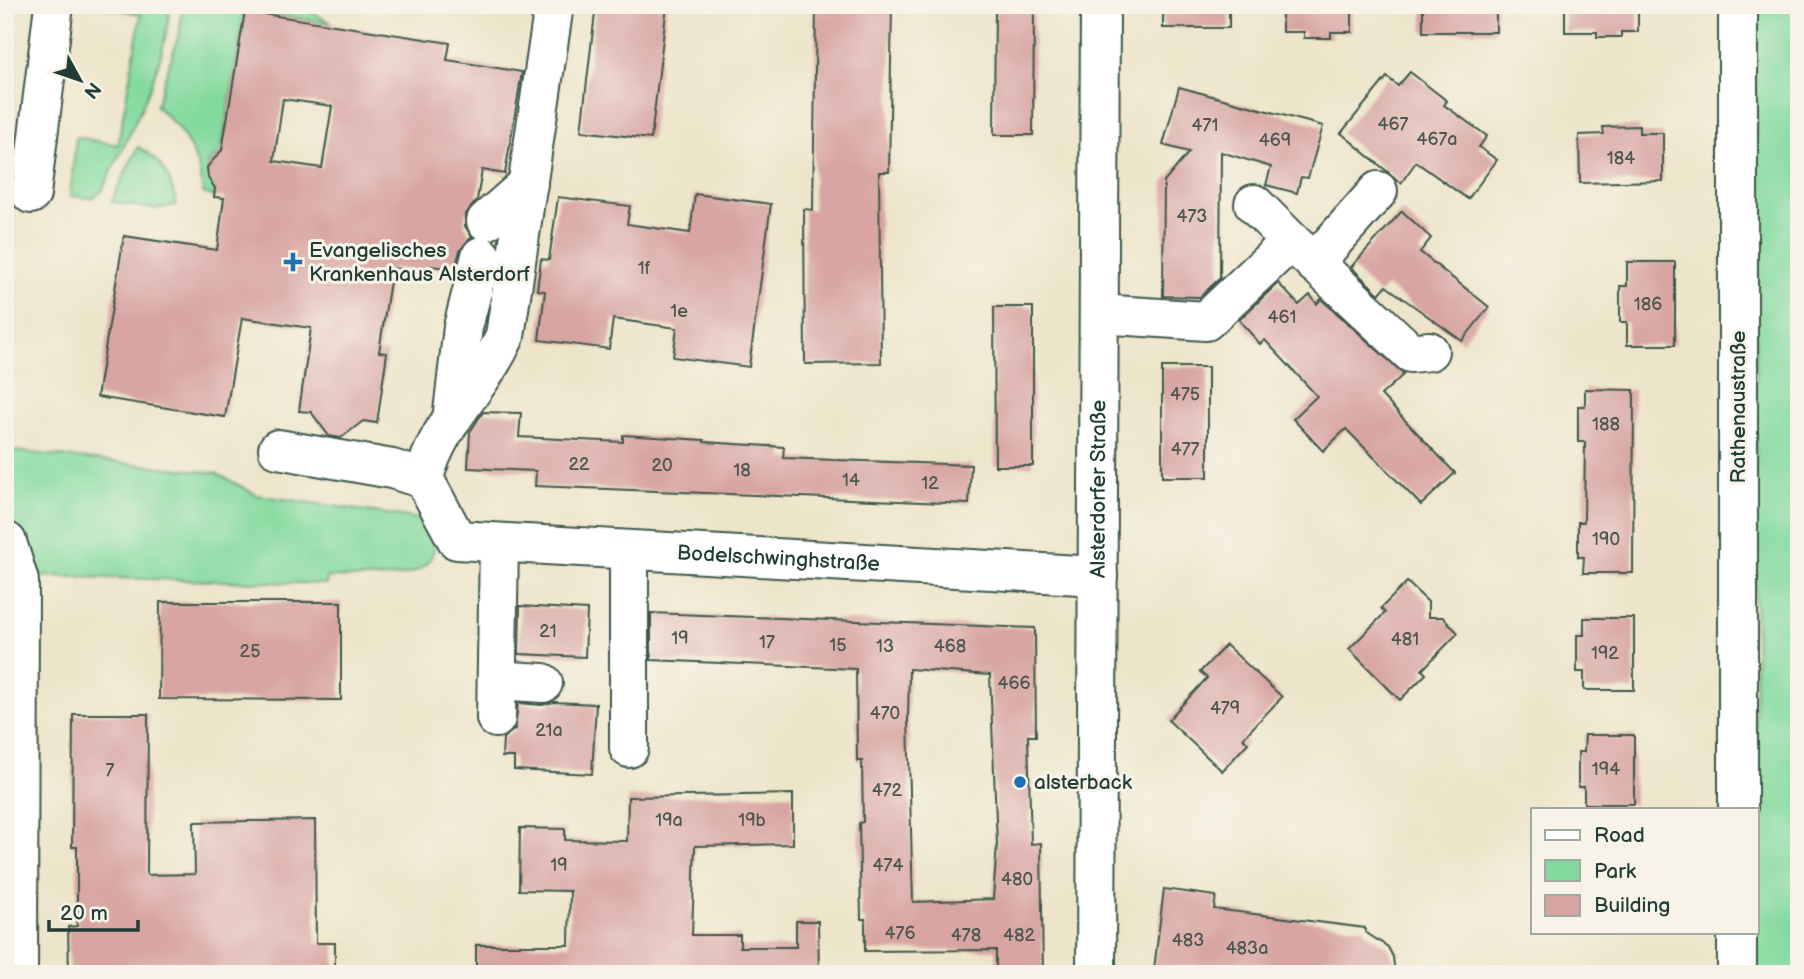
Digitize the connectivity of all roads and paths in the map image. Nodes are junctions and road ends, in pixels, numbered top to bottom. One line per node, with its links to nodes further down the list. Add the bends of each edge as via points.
1 (54, 5): 5 (street)
2 (554, 5): 6 (street)
3 (1100, 5): 11 (street, Alsterdorfer Straße)
4 (1738, 5): 24 (street, Rathenaustraße)
5 (20, 152): 8 (street)
6 (528, 184): 13 (street, via 505,336 496,357); 13 (street, via 484,238 463,327)
7 (1378, 191): 10 (street)
8 (31, 194)
9 (1254, 204): 10 (street)
10 (1303, 252): 11 (street, via 1206,321); 12 (street, via 1411,353)
11 (1099, 314): 19 (street, Alsterdorfer Straße)
12 (1429, 351)
13 (452, 416): 15 (street, via 428,458)
14 (278, 449): 15 (street, via 393,469)
15 (424, 480): 17 (street, Bodelschwinghstraße, via 457,540)
16 (7, 542): 26 (street, via 19,581)
17 (499, 545): 18 (street, Bodelschwinghstraße); 20 (street)
18 (629, 551): 19 (street, Bodelschwinghstraße); 23 (street)
19 (1098, 576): 27 (street, Alsterdorfer Straße)
20 (497, 680): 21 (street); 22 (street)
21 (543, 683)
22 (496, 718)
23 (629, 748)
24 (1738, 808)
25 (1737, 934): 28 (street)
26 (18, 974)
27 (1096, 974)
28 (1737, 974)

